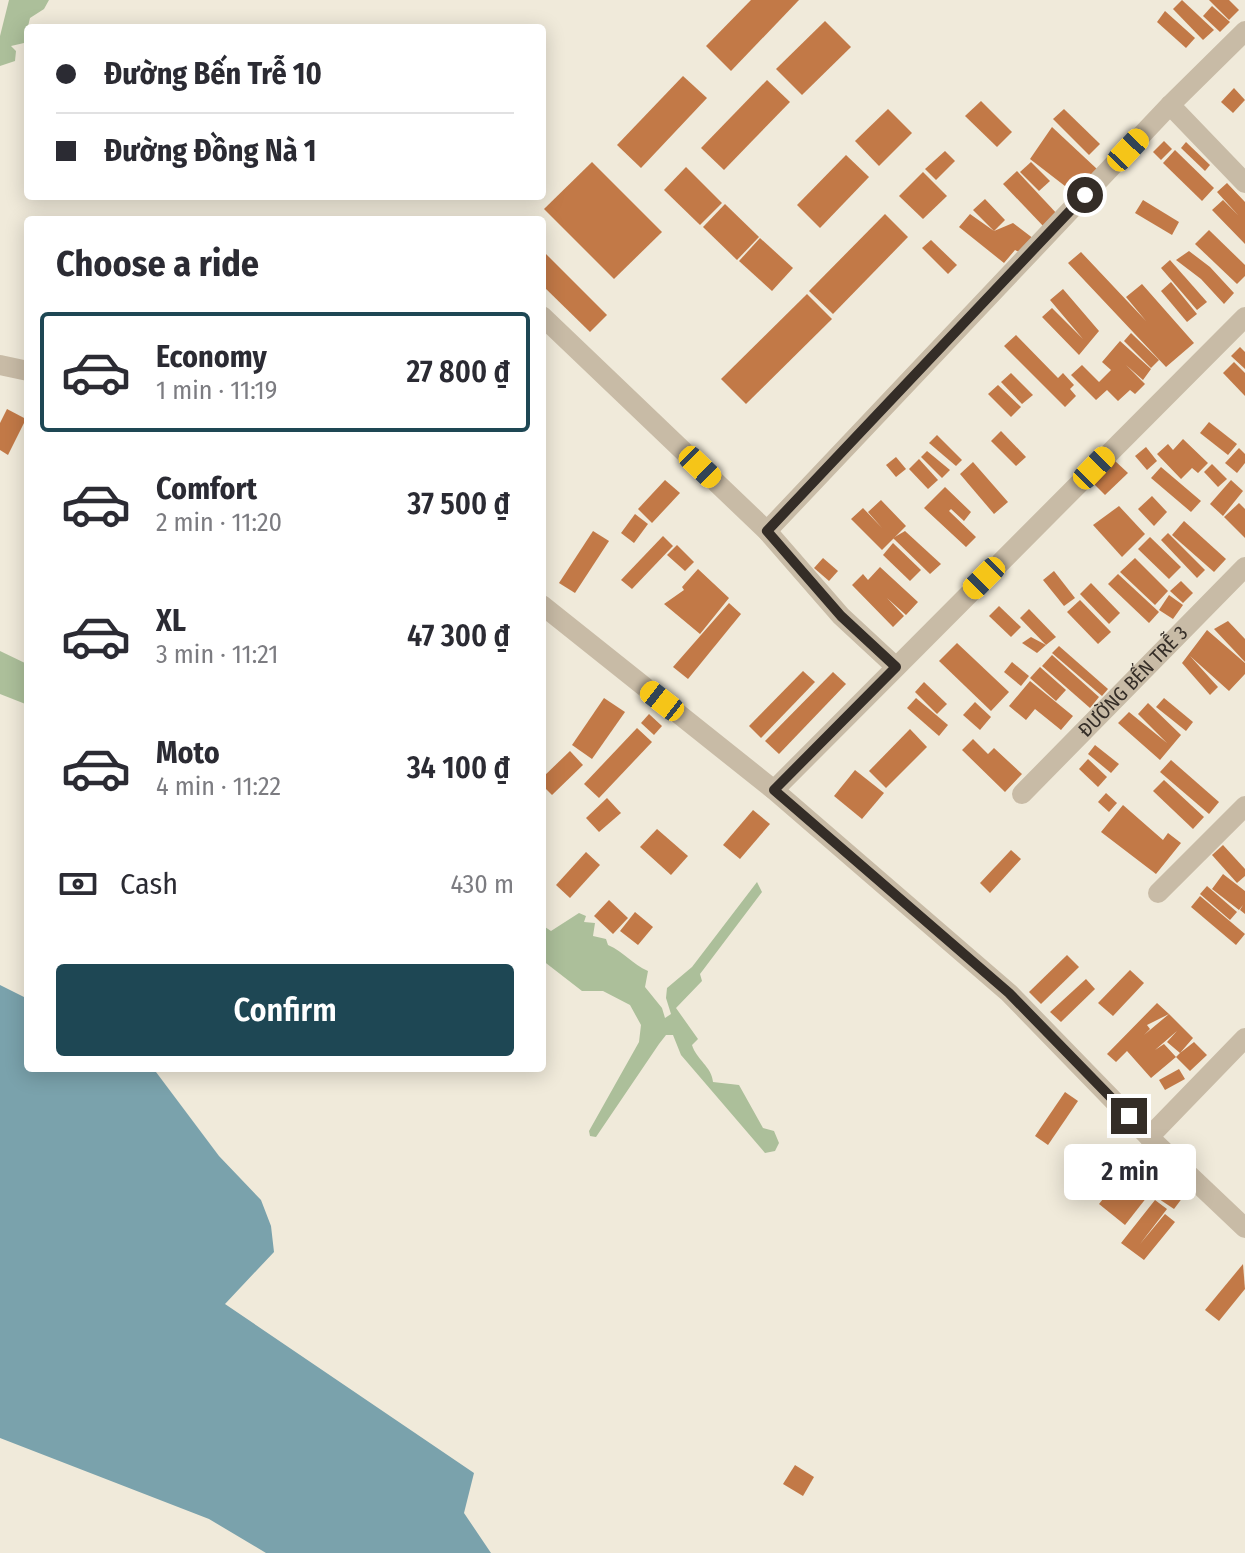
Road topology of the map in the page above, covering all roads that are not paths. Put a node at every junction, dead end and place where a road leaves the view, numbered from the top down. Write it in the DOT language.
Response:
graph roads {
  1 [pos="1245,31"];
  2 [pos="1170,105"];
  3 [pos="1245,183"];
  4 [pos="1245,317"];
  5 [pos="546,320"];
  6 [pos="0,365"];
  7 [pos="24,370"];
  8 [pos="767,531"];
  9 [pos="1245,567"];
  10 [pos="546,608"];
  11 [pos="896,667"];
  12 [pos="774,790"];
  13 [pos="1022,794"];
  14 [pos="1245,806"];
  15 [pos="1158,893"];
  16 [pos="1245,1038"];
  17 [pos="1149,1137"];
  18 [pos="1245,1228"];
  1 -- 2 [label="street"];
  2 -- 3 [label="street"];
  2 -- 8 [label="street"];
  4 -- 11 [label="street"];
  5 -- 8 [label="street"];
  6 -- 7 [label="street"];
  8 -- 11 [label="street"];
  9 -- 13 [label="street, ĐƯỜNG BẾN TRỄ 3"];
  10 -- 12 [label="street"];
  11 -- 12 [label="street"];
  12 -- 17 [label="street"];
  14 -- 15 [label="street"];
  16 -- 17 [label="street"];
  17 -- 18 [label="street"];
}
